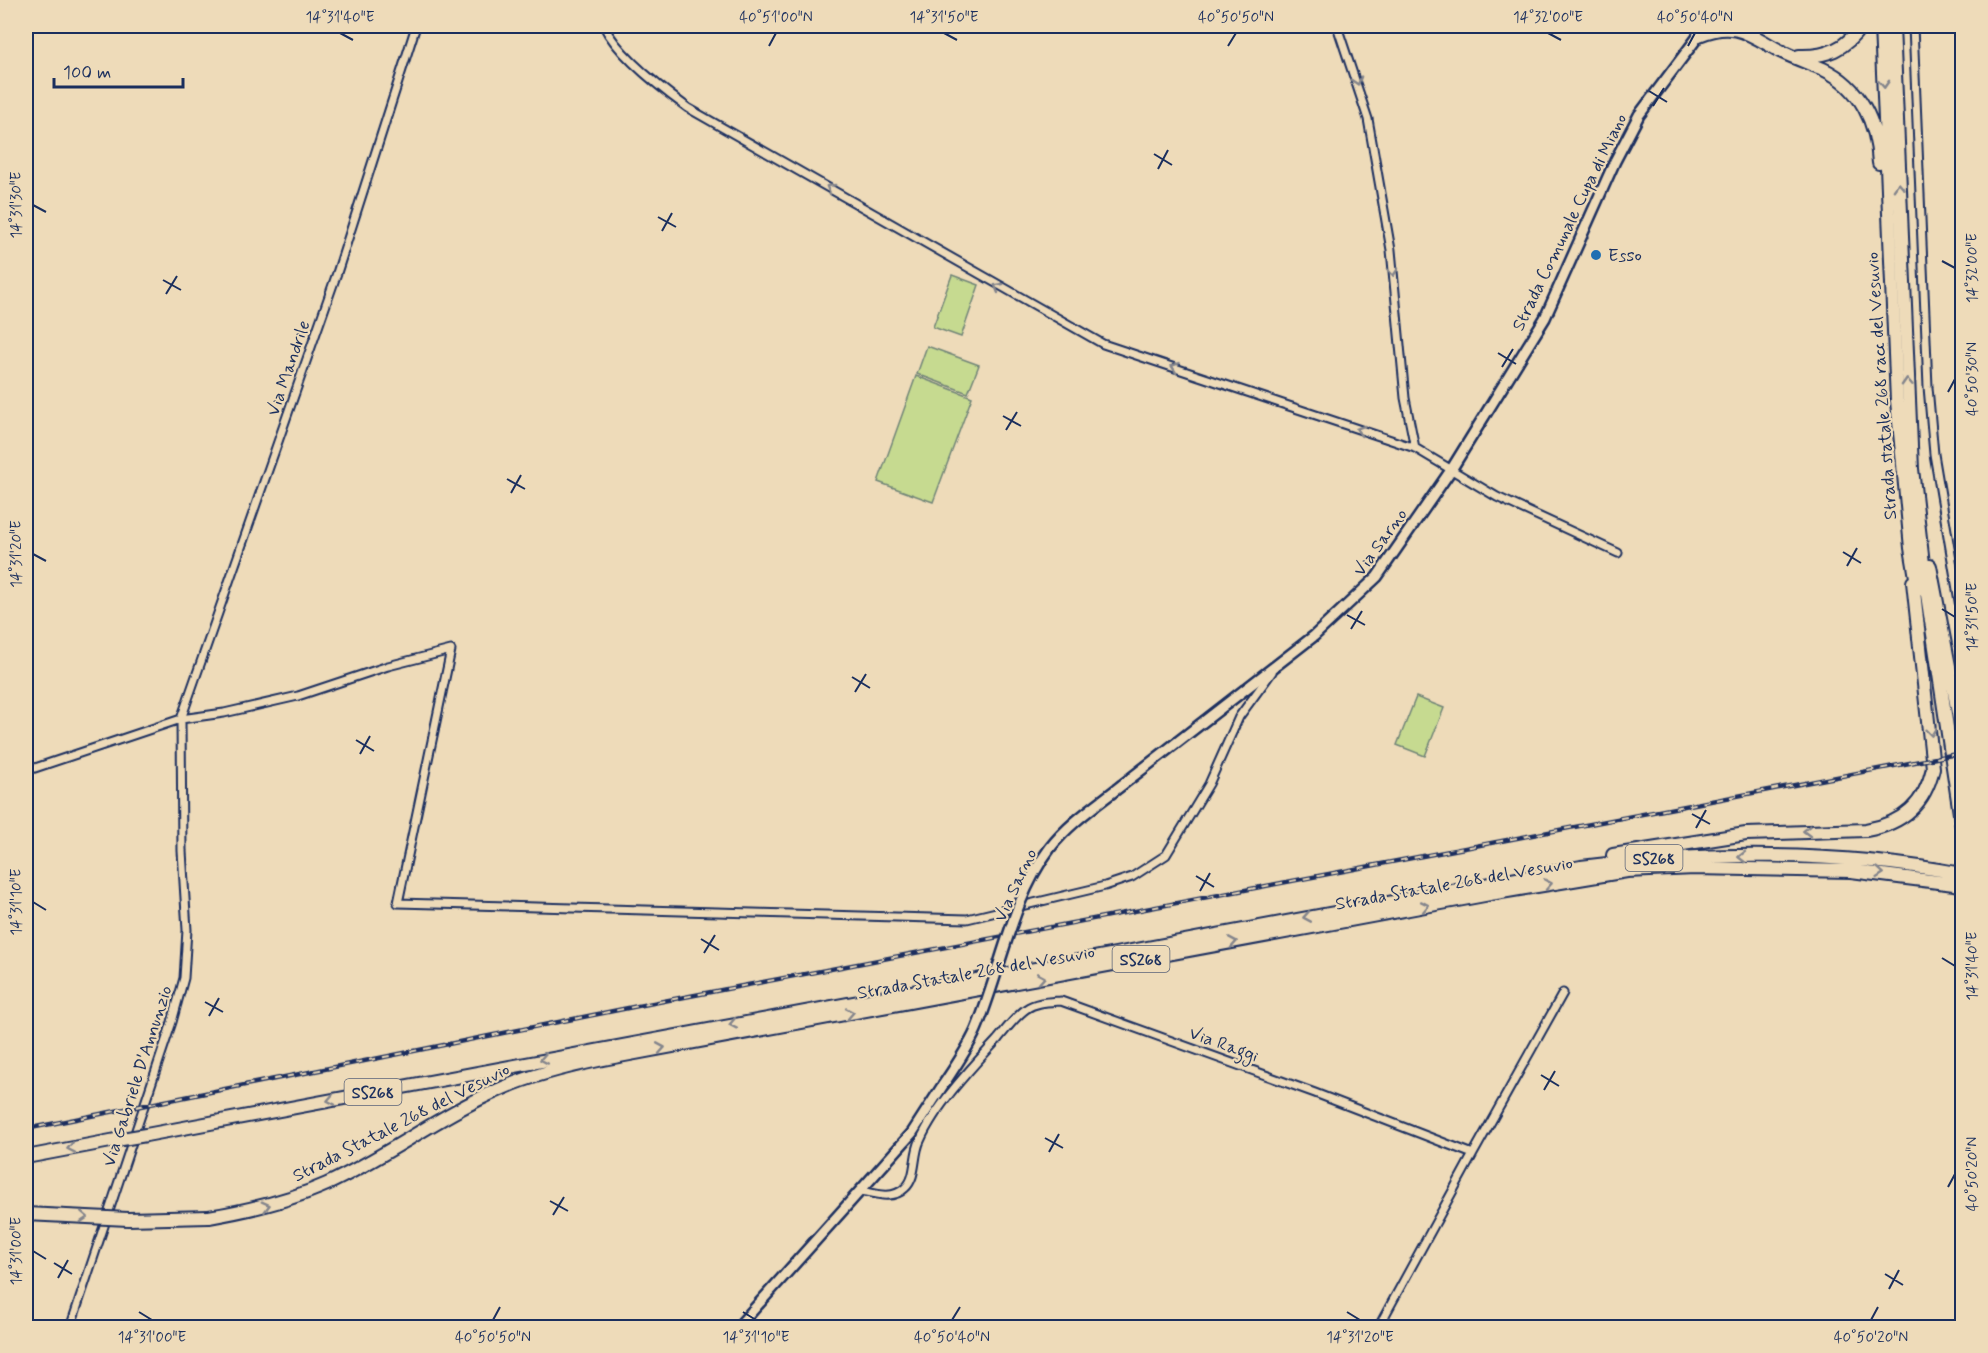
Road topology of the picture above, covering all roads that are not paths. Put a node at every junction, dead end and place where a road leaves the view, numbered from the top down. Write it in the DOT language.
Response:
graph roads {
  1 [pos="416,26"];
  2 [pos="604,26"];
  3 [pos="1337,26"];
  4 [pos="1861,26"];
  5 [pos="1881,26"];
  6 [pos="1893,26"];
  7 [pos="1913,26"];
  8 [pos="1742,27"];
  9 [pos="1702,30"];
  10 [pos="1792,56"];
  11 [pos="1890,258"];
  12 [pos="1912,440"];
  13 [pos="1415,448"];
  14 [pos="1450,470"];
  15 [pos="1911,548"];
  16 [pos="1618,553"];
  17 [pos="1962,619"];
  18 [pos="1279,662"];
  19 [pos="181,719"];
  20 [pos="1962,734"];
  21 [pos="1947,740"];
  22 [pos="26,771"];
  23 [pos="1962,827"];
  24 [pos="1959,878"];
  25 [pos="1488,882"];
  26 [pos="1563,993"];
  27 [pos="1473,1155"];
  28 [pos="26,1157"];
  29 [pos="862,1191"];
  30 [pos="26,1214"];
  31 [pos="70,1328"];
  32 [pos="737,1328"];
  33 [pos="1378,1328"];
  1 -- 19 [label="street, Via Mandrile"];
  13 -- 2 [label="street, one-way"];
  3 -- 13 [label="street, one-way"];
  4 -- 10 [label="highway"];
  5 -- 11 [label="highway, Strada statale 268 racc del Vesuvio, one-way"];
  12 -- 6 [label="highway, Strada statale 268 racc del Vesuvio, one-way"];
  7 -- 17 [label="street"];
  8 -- 9 [label="highway"];
  8 -- 10 [label="highway"];
  9 -- 14 [label="street, Strada Comunale Cupa di Miano"];
  10 -- 11 [label="highway"];
  11 -- 15 [label="highway, Strada statale 268 racc del Vesuvio"];
  12 -- 20 [label="highway"];
  12 -- 21 [label="highway, Strada statale 268 racc del Vesuvio"];
  13 -- 14 [label="street"];
  14 -- 16 [label="street"];
  14 -- 18 [label="street, Via Sarno"];
  15 -- 21 [label="highway, Strada statale 268 racc del Vesuvio"];
  15 -- 25 [label="highway, one-way"];
  18 -- 19 [label="street"];
  18 -- 29 [label="street, Via Sarno, bridge"];
  19 -- 22 [label="street"];
  19 -- 31 [label="street, Via Gabriele D'Annunzio"];
  21 -- 23 [label="highway, Strada statale 268 racc del Vesuvio"];
  24 -- 25 [label="highway, Strada Statale 268 del Vesuvio / SS268, one-way"];
  30 -- 24 [label="highway, Strada Statale 268 del Vesuvio / SS268, one-way, bridge"];
  25 -- 28 [label="highway, Strada Statale 268 del Vesuvio / SS268, one-way, bridge"];
  26 -- 27 [label="street"];
  27 -- 29 [label="street, Via Raggi"];
  27 -- 33 [label="street"];
  29 -- 32 [label="street, Via Sarno"];
}
